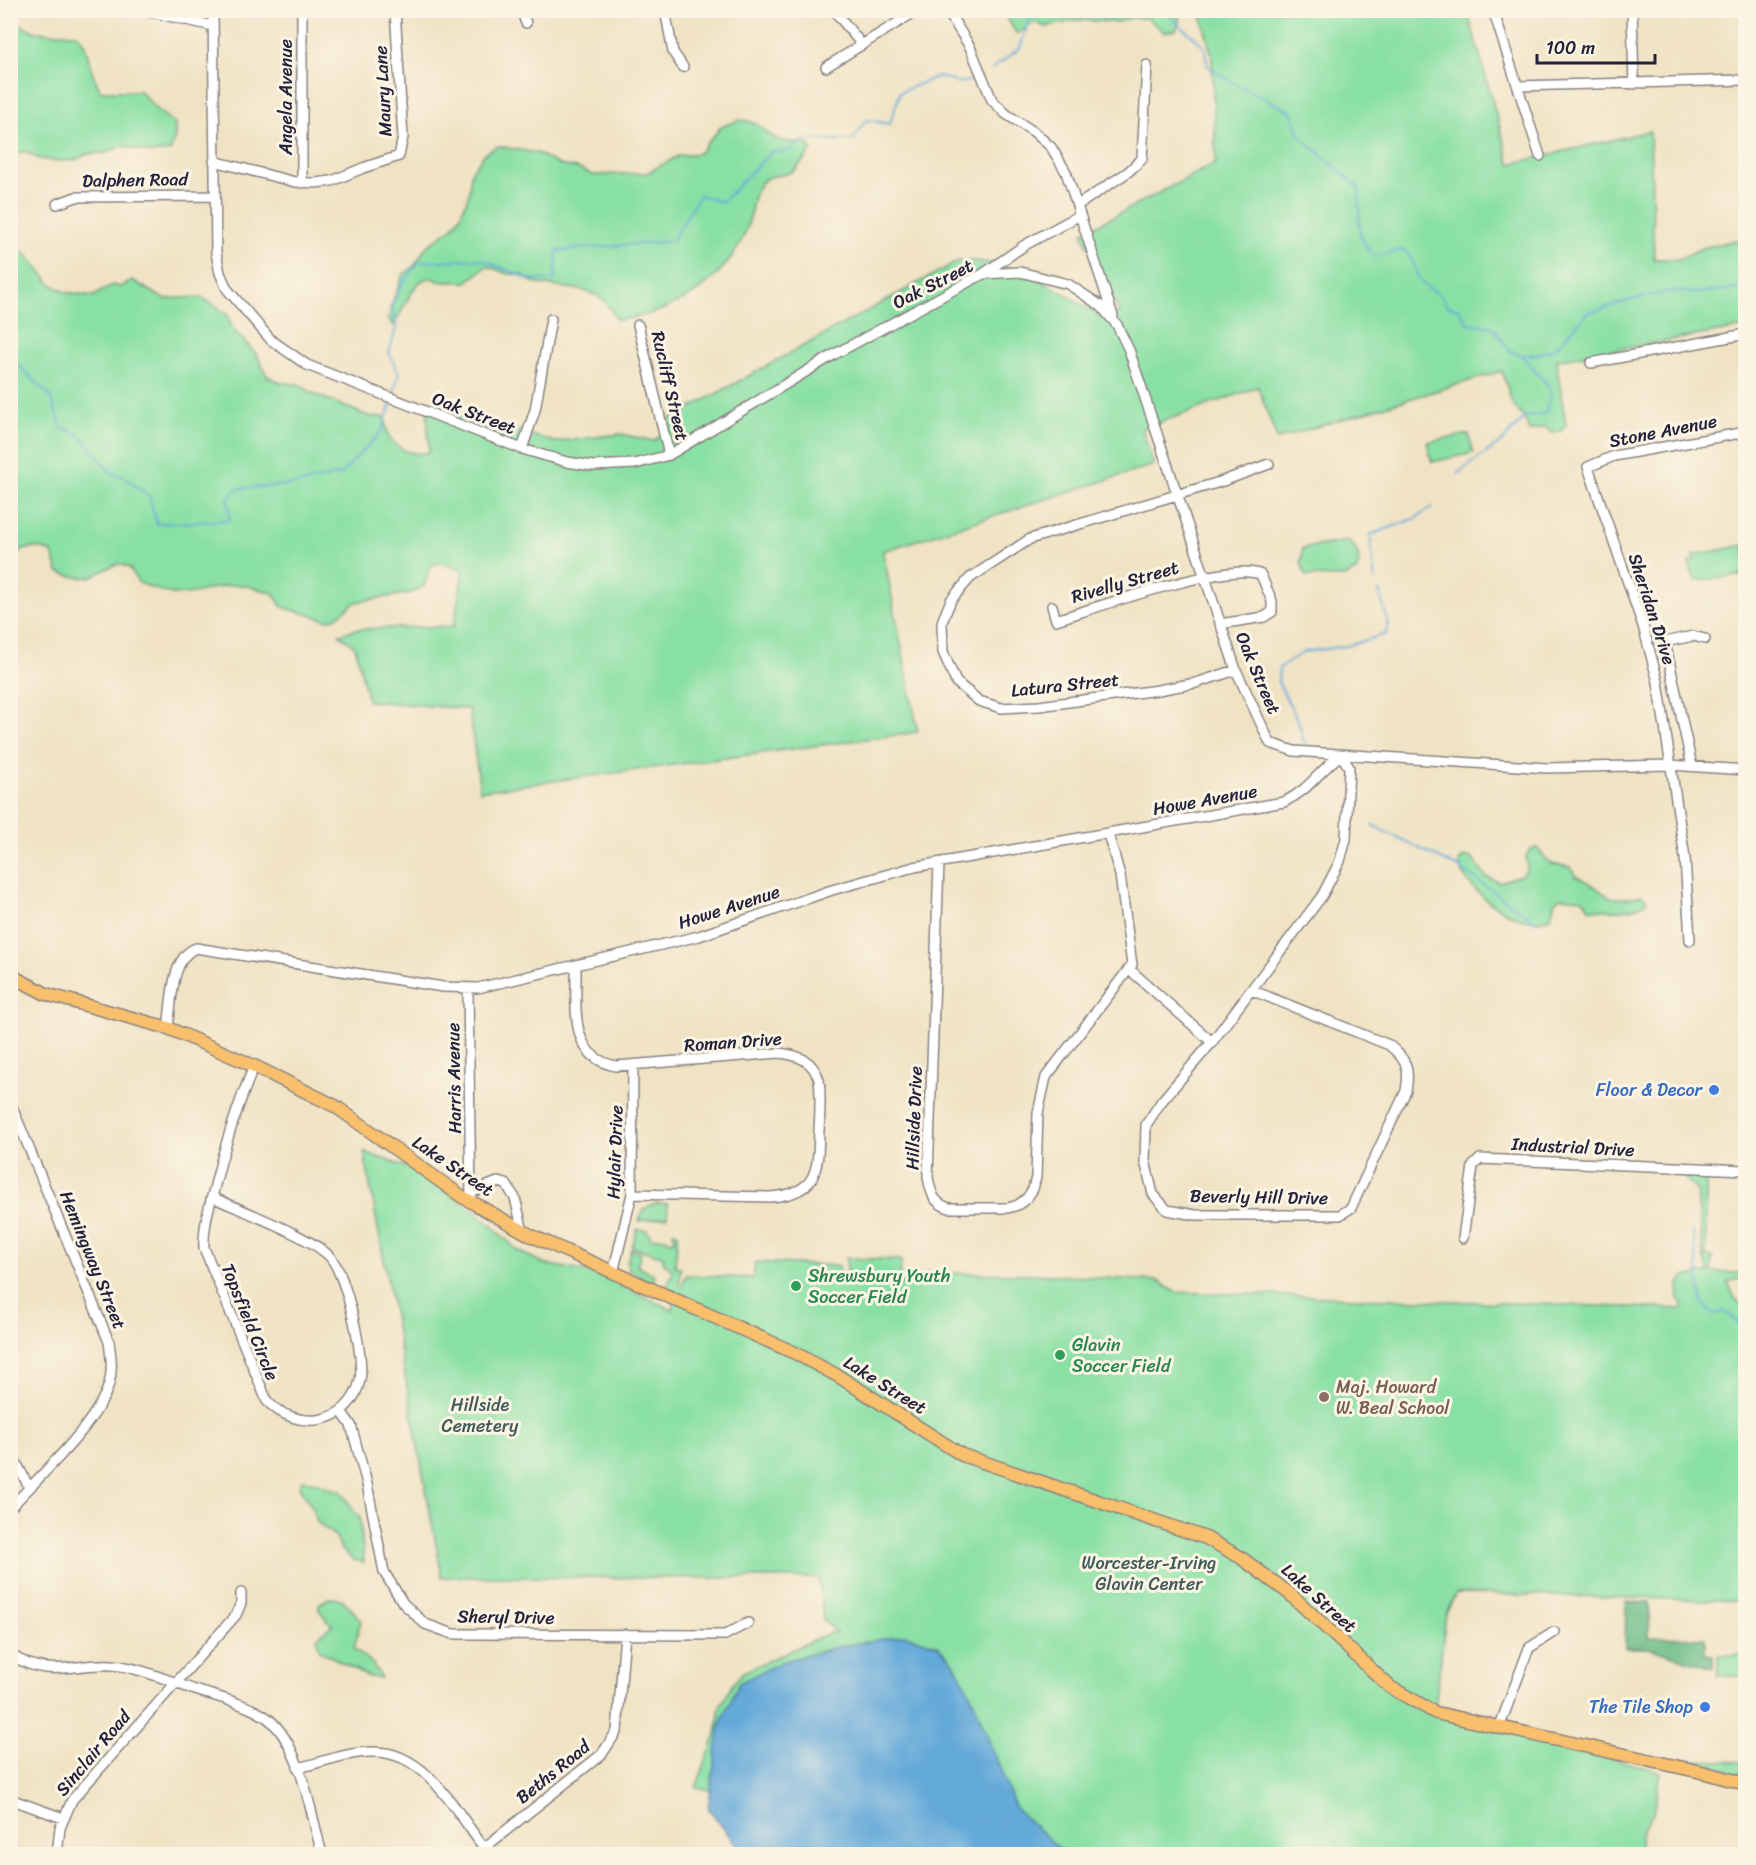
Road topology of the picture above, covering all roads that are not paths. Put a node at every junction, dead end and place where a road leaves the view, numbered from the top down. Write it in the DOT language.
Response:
graph roads {
  1 [pos="142,10"];
  2 [pos="213,10"];
  3 [pos="302,10"];
  4 [pos="395,10"];
  5 [pos="521,10"];
  6 [pos="665,10"];
  7 [pos="834,10"];
  8 [pos="918,10"];
  9 [pos="947,10"];
  10 [pos="1493,10"];
  11 [pos="1632,10"];
  12 [pos="526,23"];
  13 [pos="213,26"];
  14 [pos="862,45"];
  15 [pos="1148,65"];
  16 [pos="683,67"];
  17 [pos="825,67"];
  18 [pos="1746,80"];
  19 [pos="1634,84"];
  20 [pos="1518,86"];
  21 [pos="1540,156"];
  22 [pos="214,161"];
  23 [pos="302,183"];
  24 [pos="215,196"];
  25 [pos="57,204"];
  26 [pos="1078,205"];
  27 [pos="1080,215"];
  28 [pos="983,274"];
  29 [pos="551,319"];
  30 [pos="638,325"];
  31 [pos="1117,325"];
  32 [pos="1746,334"];
  33 [pos="1591,363"];
  34 [pos="1746,432"];
  35 [pos="522,449"];
  36 [pos="669,455"];
  37 [pos="1269,464"];
  38 [pos="1588,467"];
  39 [pos="1177,493"];
  40 [pos="1204,576"];
  41 [pos="1052,606"];
  42 [pos="1220,624"];
  43 [pos="1705,639"];
  44 [pos="1236,670"];
  45 [pos="1341,755"];
  46 [pos="1669,765"];
  47 [pos="1692,766"];
  48 [pos="1746,770"];
  49 [pos="1108,834"];
  50 [pos="939,863"];
  51 [pos="1690,940"];
  52 [pos="576,966"];
  53 [pos="1129,969"];
  54 [pos="10,975"];
  55 [pos="468,989"];
  56 [pos="1251,990"];
  57 [pos="168,1028"];
  58 [pos="1212,1042"];
  59 [pos="254,1066"];
  60 [pos="633,1066"];
  61 [pos="10,1102"];
  62 [pos="1746,1170"];
  63 [pos="632,1194"];
  64 [pos="212,1197"];
  65 [pos="471,1197"];
  66 [pos="523,1231"];
  67 [pos="1463,1238"];
  68 [pos="613,1273"];
  69 [pos="341,1411"];
  70 [pos="10,1451"];
  71 [pos="29,1487"];
  72 [pos="10,1508"];
  73 [pos="241,1593"];
  74 [pos="748,1623"];
  75 [pos="1554,1632"];
  76 [pos="625,1634"];
  77 [pos="10,1654"];
  78 [pos="174,1683"];
  79 [pos="1499,1728"];
  80 [pos="298,1768"];
  81 [pos="1746,1784"];
  82 [pos="10,1799"];
  83 [pos="63,1818"];
  84 [pos="486,1851"];
  85 [pos="57,1854"];
  86 [pos="322,1854"];
  1 -- 13 [label="street"];
  2 -- 13 [label="street, Oak Street"];
  3 -- 23 [label="street, Angela Avenue"];
  4 -- 23 [label="street, Maury Lane"];
  5 -- 12 [label="street"];
  6 -- 16 [label="street"];
  7 -- 14 [label="street"];
  8 -- 14 [label="street"];
  9 -- 26 [label="street"];
  10 -- 20 [label="street"];
  11 -- 19 [label="street"];
  13 -- 22 [label="street, Oak Street"];
  14 -- 17 [label="street"];
  15 -- 26 [label="street"];
  18 -- 19 [label="street"];
  19 -- 20 [label="street"];
  20 -- 21 [label="street"];
  22 -- 23 [label="street, Maury Lane"];
  22 -- 24 [label="street, Oak Street"];
  24 -- 25 [label="street, Dalphen Road"];
  24 -- 35 [label="street, Oak Street"];
  26 -- 27 [label="street"];
  27 -- 28 [label="street"];
  27 -- 31 [label="street"];
  28 -- 31 [label="street, Oak Street"];
  28 -- 36 [label="street, Oak Street"];
  29 -- 35 [label="street"];
  30 -- 36 [label="street, Rucliff Street"];
  31 -- 39 [label="street, Oak Street"];
  32 -- 33 [label="street"];
  34 -- 38 [label="street, Stone Avenue"];
  35 -- 36 [label="street, Oak Street"];
  37 -- 39 [label="street, Latura Street"];
  38 -- 46 [label="street, Sheridan Drive"];
  39 -- 40 [label="street, Oak Street"];
  39 -- 44 [label="street, Latura Street"];
  40 -- 41 [label="street, Rivelly Street"];
  40 -- 42 [label="street, Oak Street"];
  40 -- 42 [label="street, Rivelly Street"];
  42 -- 44 [label="street, Oak Street"];
  43 -- 47 [label="street"];
  44 -- 45 [label="street, Oak Street"];
  45 -- 46 [label="street, Oak Street"];
  45 -- 49 [label="street, Howe Avenue"];
  45 -- 56 [label="street, Beverly Hill Drive"];
  46 -- 47 [label="street, Oak Street"];
  46 -- 51 [label="street, Sheridan Drive"];
  47 -- 48 [label="street, Oak Street"];
  49 -- 50 [label="street, Howe Avenue"];
  49 -- 53 [label="street"];
  50 -- 52 [label="street, Howe Avenue"];
  50 -- 53 [label="street, Hillside Drive"];
  52 -- 55 [label="street, Howe Avenue"];
  52 -- 60 [label="street, Roman Drive"];
  53 -- 58 [label="street"];
  54 -- 57 [label="main road, Lake Street"];
  55 -- 57 [label="street, Howe Avenue"];
  55 -- 65 [label="street, Harris Avenue"];
  56 -- 58 [label="street, Beverly Hill Drive"];
  56 -- 58 [label="street, Beverly Hill Drive"];
  57 -- 59 [label="main road, Lake Street"];
  59 -- 64 [label="street, Topsfield Circle"];
  59 -- 65 [label="main road, Lake Street"];
  60 -- 63 [label="street, Hylair Drive"];
  60 -- 63 [label="street, Roman Drive"];
  61 -- 71 [label="street, Hemingway Street"];
  62 -- 67 [label="street, Industrial Drive"];
  63 -- 68 [label="street, Hylair Drive"];
  64 -- 69 [label="street"];
  64 -- 69 [label="street, Topsfield Circle"];
  65 -- 66 [label="main road, Lake Street"];
  65 -- 66 [label="street"];
  66 -- 68 [label="main road, Lake Street"];
  68 -- 79 [label="main road, Lake Street"];
  69 -- 76 [label="street, Sheryl Drive"];
  70 -- 71 [label="street"];
  71 -- 72 [label="street, Hemingway Street"];
  73 -- 78 [label="street, Sinclair Road"];
  74 -- 76 [label="street, Sheryl Drive"];
  75 -- 79 [label="street"];
  76 -- 84 [label="street, Beths Road"];
  77 -- 78 [label="street"];
  78 -- 80 [label="street"];
  78 -- 83 [label="street, Sinclair Road"];
  79 -- 81 [label="main road, Lake Street"];
  80 -- 84 [label="street"];
  80 -- 86 [label="street"];
  82 -- 83 [label="street"];
  83 -- 85 [label="street, Sinclair Road"];
}
